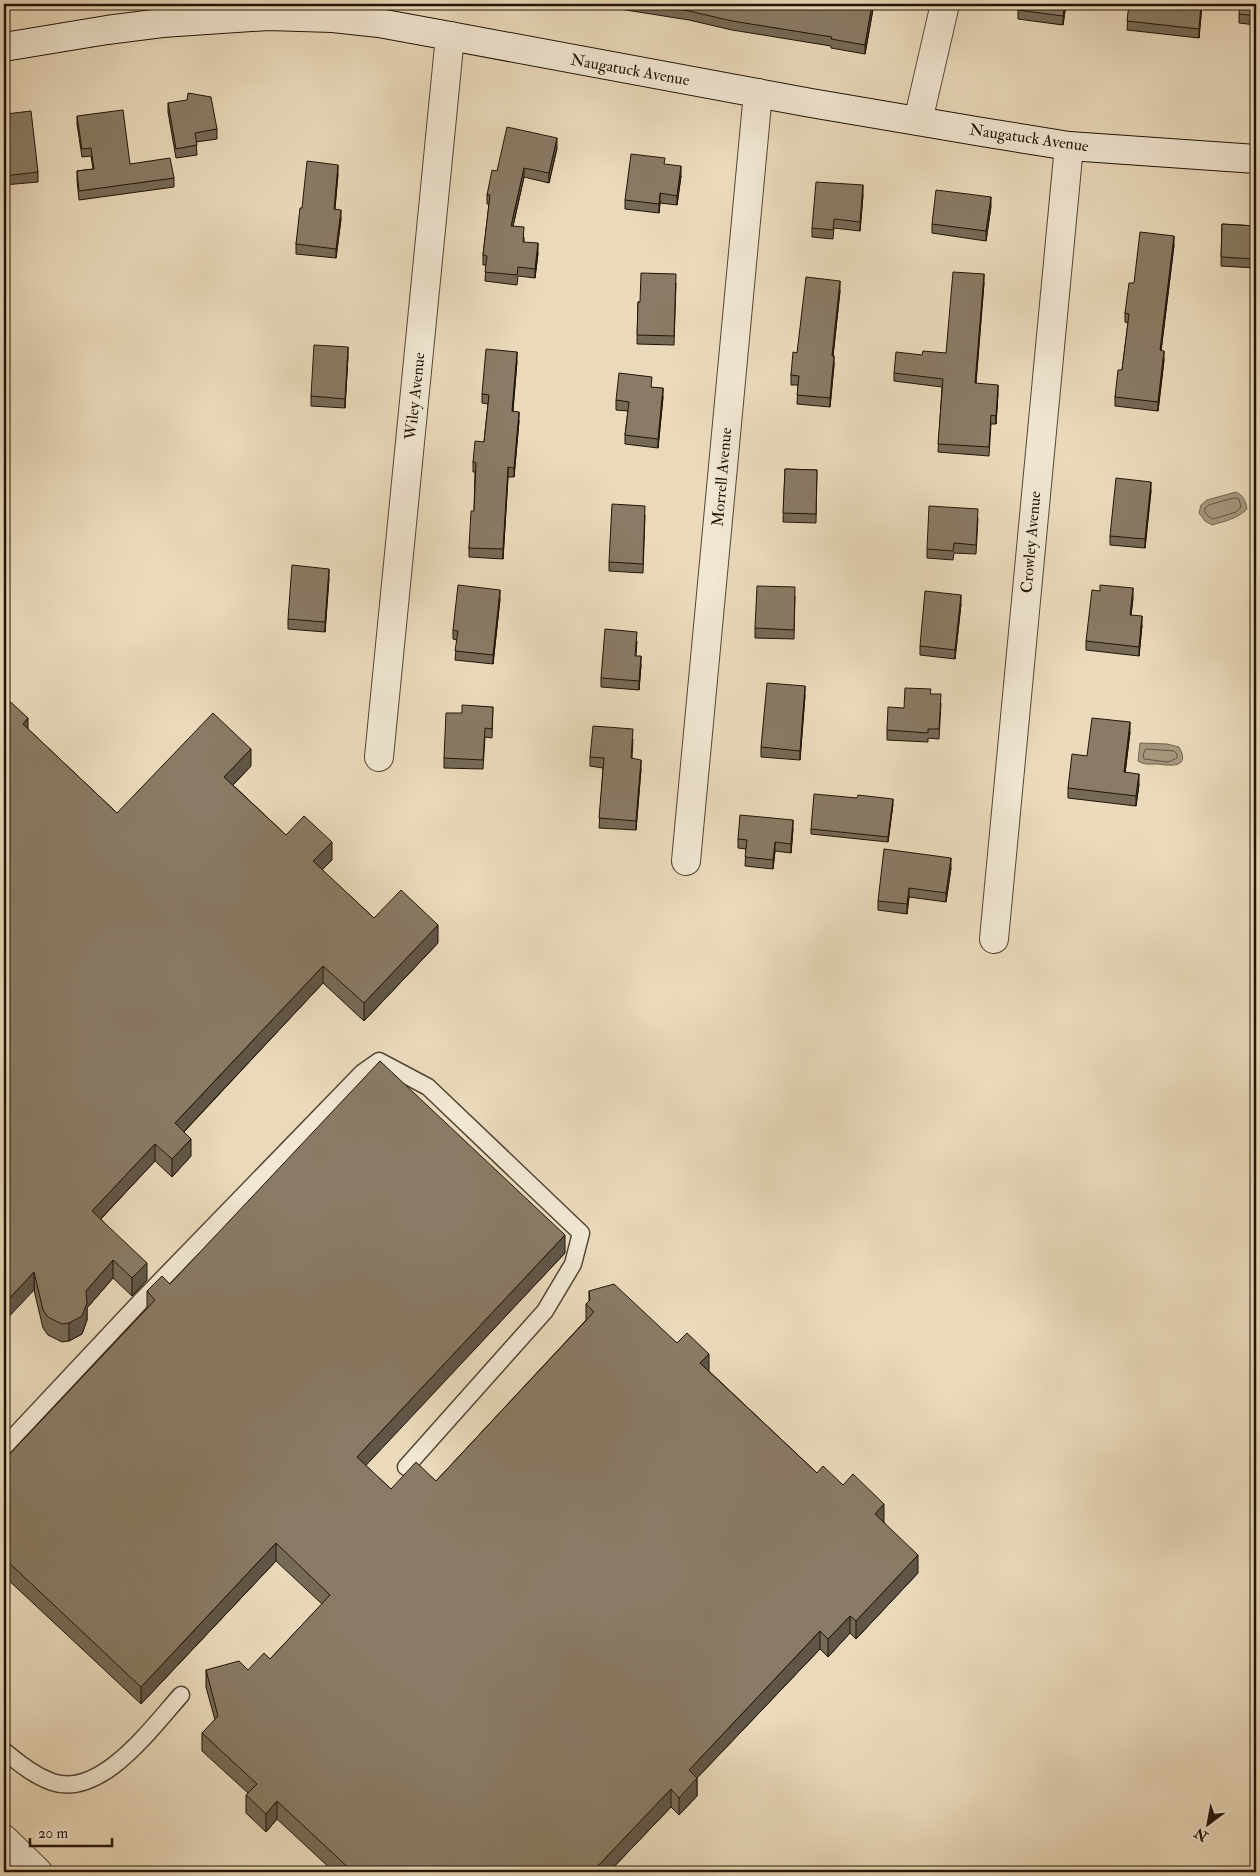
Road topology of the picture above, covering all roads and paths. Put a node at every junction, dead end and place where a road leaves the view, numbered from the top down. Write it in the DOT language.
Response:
graph roads {
  1 [pos="944,4"];
  2 [pos="450,36"];
  3 [pos="4,47"];
  4 [pos="758,93"];
  5 [pos="918,121"];
  6 [pos="1069,146"];
  7 [pos="1256,159"];
  8 [pos="379,757"];
  9 [pos="686,860"];
  10 [pos="994,939"];
  11 [pos="4,1447"];
  12 [pos="406,1467"];
  13 [pos="181,1695"];
  14 [pos="4,1751"];
  15 [pos="4,1839"];
  16 [pos="38,1872"];
  1 -- 5 [label="street"];
  2 -- 3 [label="street, Naugatuck Avenue"];
  2 -- 4 [label="street, Naugatuck Avenue"];
  2 -- 8 [label="street, Wiley Avenue"];
  4 -- 5 [label="street, Naugatuck Avenue"];
  4 -- 9 [label="street, Morrell Avenue"];
  5 -- 6 [label="street, Naugatuck Avenue"];
  6 -- 7 [label="street, Naugatuck Avenue"];
  6 -- 10 [label="street, Crowley Avenue"];
  11 -- 12 [label="lane"];
  13 -- 14 [label="lane"];
  15 -- 16 [label="street"];
}
